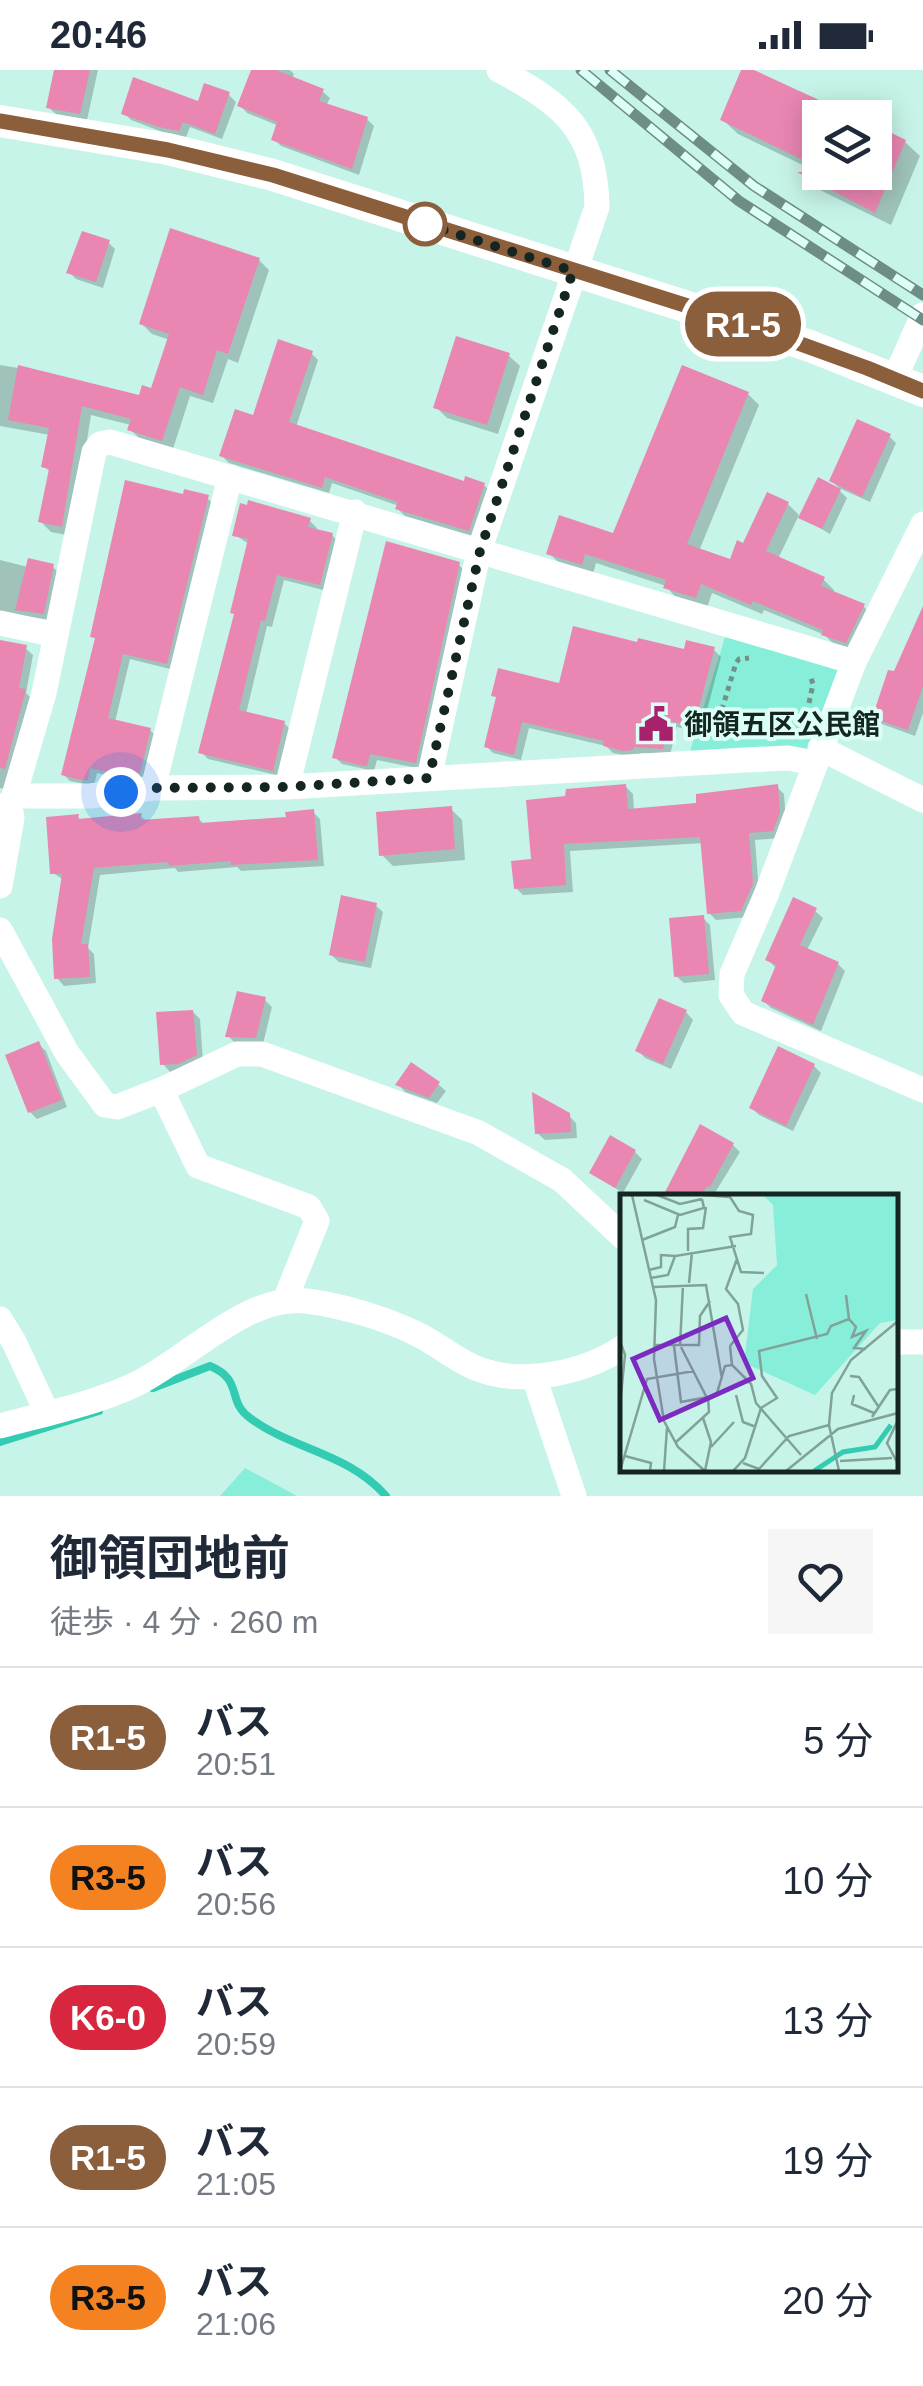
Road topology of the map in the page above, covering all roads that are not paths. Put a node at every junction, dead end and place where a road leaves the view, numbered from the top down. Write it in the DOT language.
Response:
graph roads {
  1 [pos="499,70"];
  2 [pos="0,122"];
  3 [pos="573,271"];
  4 [pos="923,315"];
  5 [pos="909,385"];
  6 [pos="230,477"];
  7 [pos="355,512"];
  8 [pos="923,524"];
  9 [pos="480,551"];
  10 [pos="0,623"];
  11 [pos="56,635"];
  12 [pos="854,662"];
  13 [pos="818,755"];
  14 [pos="429,778"];
  15 [pos="286,787"];
  16 [pos="153,788"];
  17 [pos="923,800"];
  18 [pos="8,804"];
  19 [pos="0,886"];
  20 [pos="0,930"];
  21 [pos="161,1090"];
  22 [pos="923,1090"];
  23 [pos="620,1235"];
  24 [pos="285,1300"];
  25 [pos="0,1320"];
  26 [pos="620,1349"];
  27 [pos="534,1378"];
  28 [pos="46,1413"];
  29 [pos="0,1426"];
  30 [pos="574,1496"];
  1 -- 3 [label="street"];
  2 -- 3 [label="main road"];
  3 -- 5 [label="main road"];
  3 -- 9 [label="street"];
  4 -- 5 [label="street"];
  6 -- 7 [label="street"];
  6 -- 11 [label="street"];
  6 -- 16 [label="street"];
  7 -- 9 [label="street"];
  7 -- 15 [label="street"];
  8 -- 12 [label="street"];
  9 -- 12 [label="street"];
  9 -- 14 [label="street"];
  10 -- 11 [label="street"];
  11 -- 18 [label="street"];
  12 -- 13 [label="street"];
  13 -- 14 [label="street"];
  13 -- 17 [label="street"];
  13 -- 22 [label="street"];
  14 -- 15 [label="street"];
  15 -- 16 [label="street"];
  16 -- 18 [label="street"];
  18 -- 19 [label="street"];
  20 -- 21 [label="street"];
  21 -- 23 [label="street"];
  21 -- 24 [label="street"];
  24 -- 27 [label="street"];
  24 -- 28 [label="street"];
  25 -- 28 [label="street"];
  26 -- 27 [label="street"];
  27 -- 30 [label="street"];
  28 -- 29 [label="street"];
}
